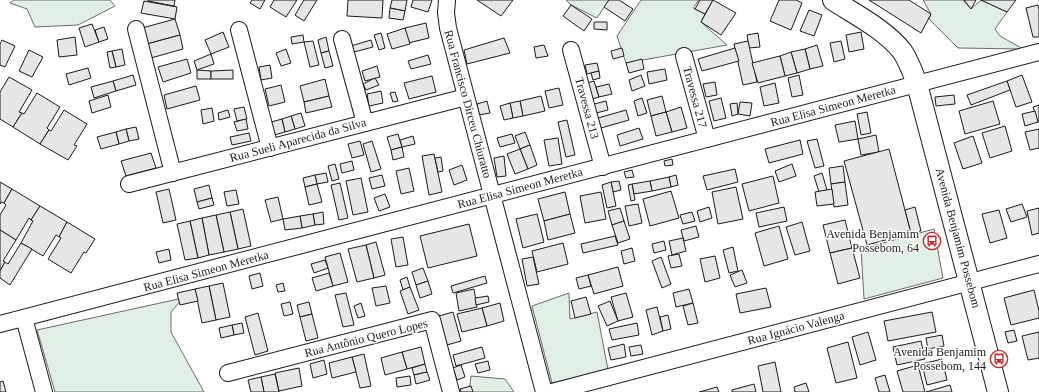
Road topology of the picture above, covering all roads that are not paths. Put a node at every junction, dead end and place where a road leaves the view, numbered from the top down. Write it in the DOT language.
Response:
graph roads {
  1 [pos="447,0"];
  2 [pos="833,0"];
  3 [pos="136,28"];
  4 [pos="238,30"];
  5 [pos="342,39"];
  6 [pos="571,50"];
  7 [pos="1039,52"];
  8 [pos="684,56"];
  9 [pos="917,84"];
  10 [pos="466,97"];
  11 [pos="365,123"];
  12 [pos="706,139"];
  13 [pos="270,148"];
  14 [pos="603,167"];
  15 [pos="172,173"];
  16 [pos="129,184"];
  17 [pos="492,196"];
  18 [pos="1039,264"];
  19 [pos="969,282"];
  20 [pos="24,318"];
  21 [pos="0,324"];
  22 [pos="228,373"];
  23 [pos="44,392"];
  24 [pos="451,392"];
  25 [pos="544,392"];
  26 [pos="552,392"];
  27 [pos="998,392"];
  1 -- 10 [label="street, Rua Francisco Dirceu Chiuratto"];
  2 -- 9 [label="street, Avenida Benjamim Possebom"];
  3 -- 15 [label="street"];
  4 -- 13 [label="street"];
  5 -- 11 [label="street"];
  6 -- 14 [label="street, Travessa 213"];
  7 -- 9 [label="street, Rua Elisa Simeon Meretka"];
  8 -- 12 [label="street, Travessa 217"];
  9 -- 12 [label="street, Rua Elisa Simeon Meretka"];
  9 -- 19 [label="street, Avenida Benjamim Possebom"];
  10 -- 11 [label="street, Rua Sueli Aparecida da Silva"];
  10 -- 17 [label="street, Rua Francisco Dirceu Chiuratto"];
  11 -- 13 [label="street, Rua Sueli Aparecida da Silva"];
  12 -- 14 [label="street, Rua Elisa Simeon Meretka"];
  13 -- 15 [label="street, Rua Sueli Aparecida da Silva"];
  14 -- 17 [label="street, Rua Elisa Simeon Meretka"];
  15 -- 16 [label="street, Rua Sueli Aparecida da Silva"];
  17 -- 20 [label="street, Rua Elisa Simeon Meretka"];
  17 -- 25 [label="street, Rua Francisco Dirceu Chiuratto"];
  18 -- 19 [label="street, Rua Ignácio Valenga"];
  19 -- 26 [label="street, Rua Ignácio Valenga"];
  19 -- 27 [label="street, Avenida Benjamim Possebom"];
  20 -- 21 [label="street, Rua Elisa Simeon Meretka"];
  20 -- 23 [label="street"];
  22 -- 24 [label="street, Rua Antônio Quero Lopes"];
}
